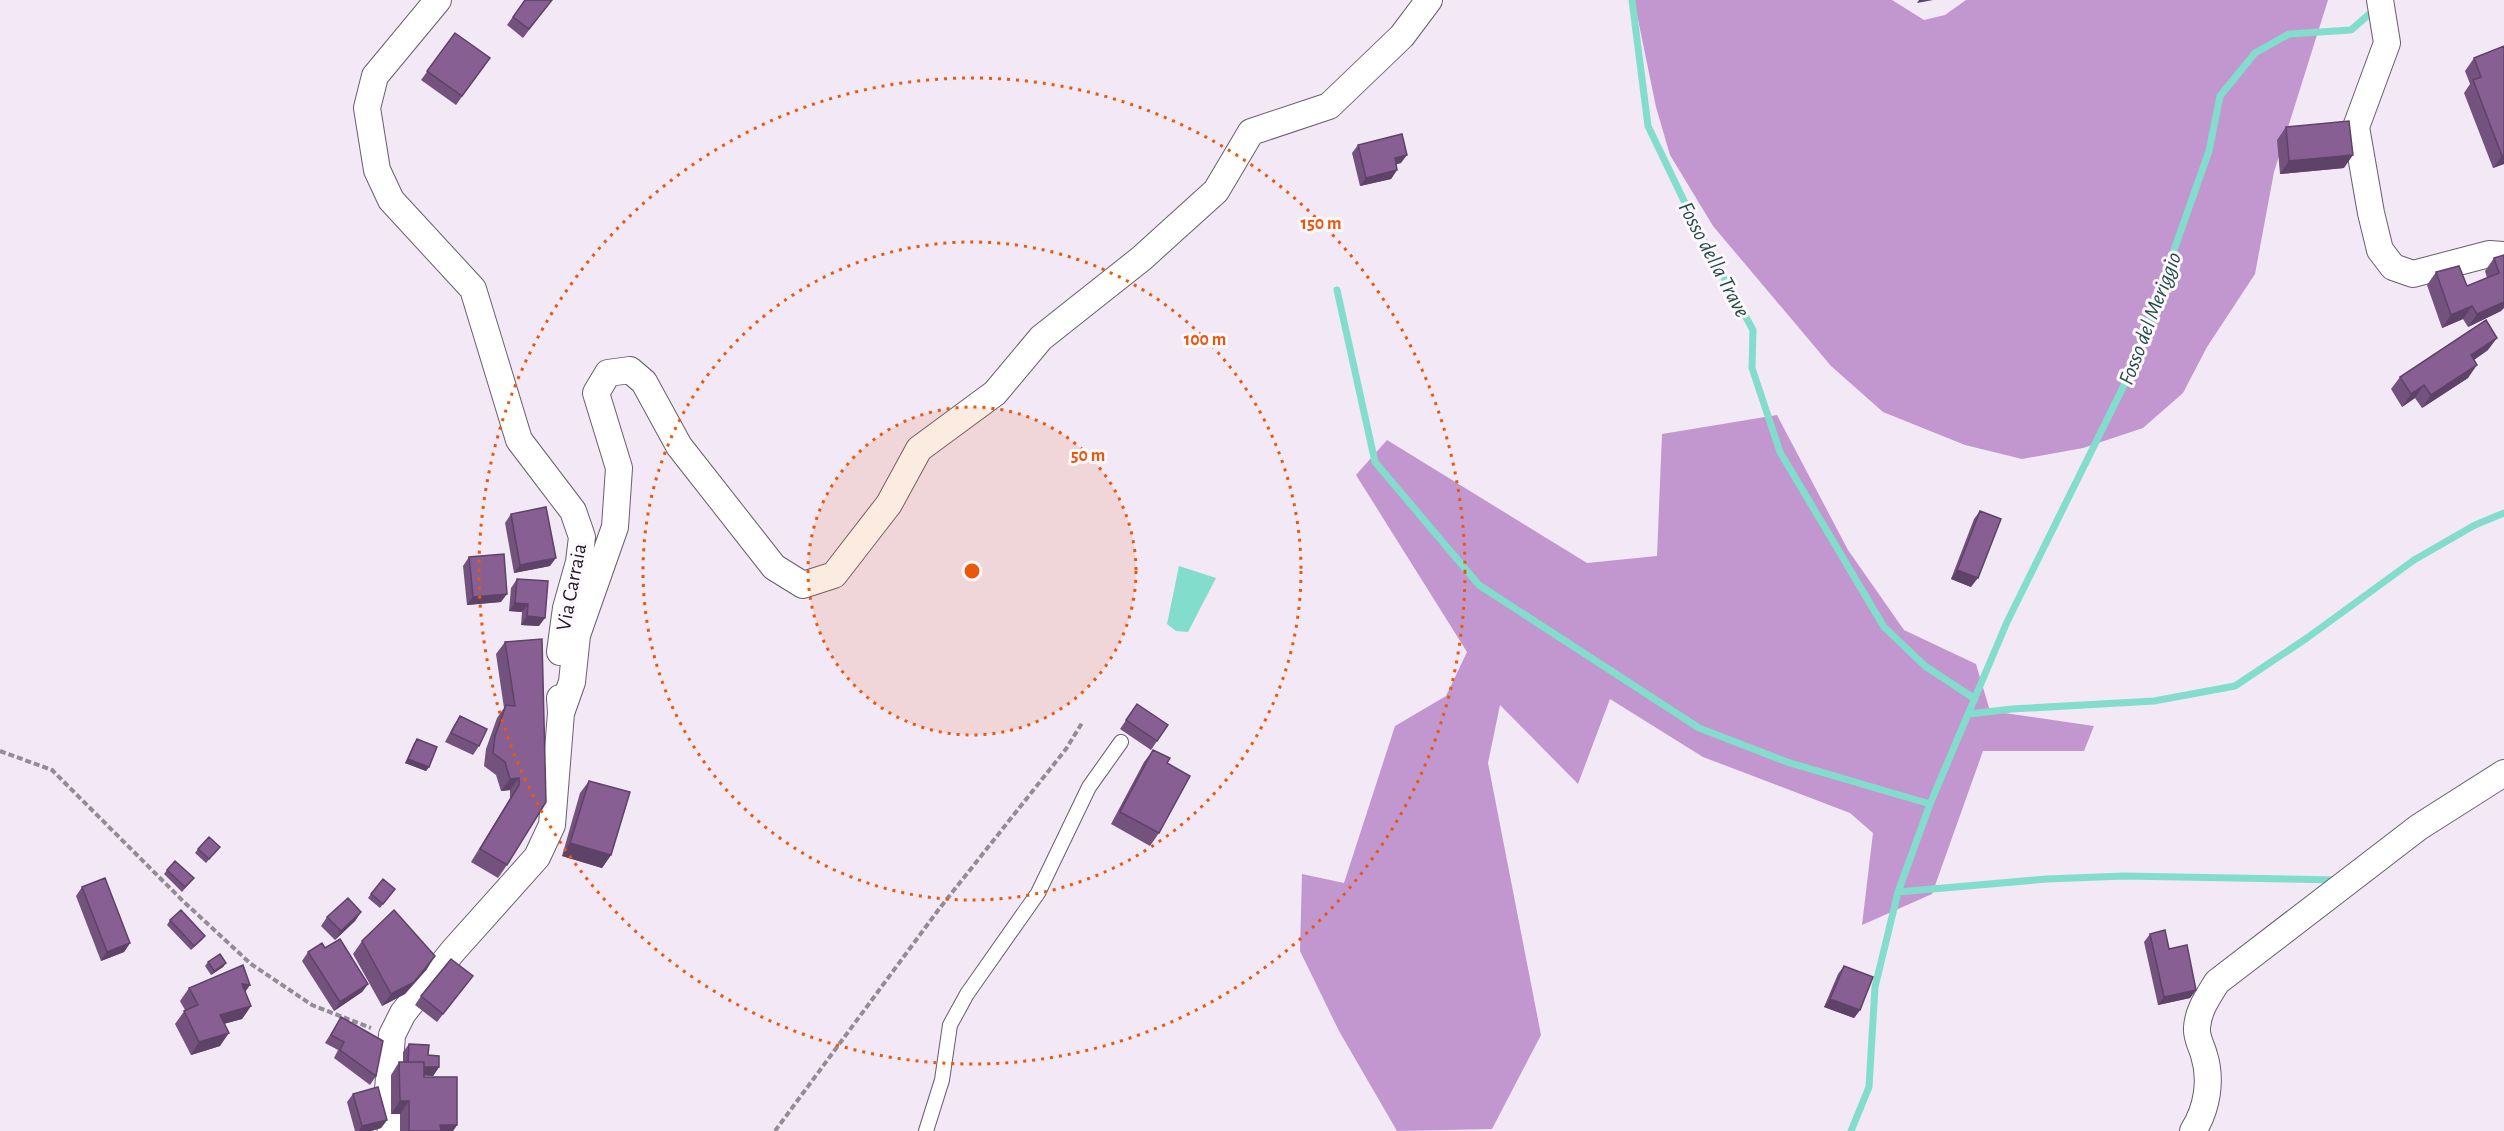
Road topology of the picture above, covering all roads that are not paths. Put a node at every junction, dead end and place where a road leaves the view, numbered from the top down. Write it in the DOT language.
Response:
graph roads {
  1 [pos="438,0"];
  2 [pos="1430,0"];
  3 [pos="2380,0"];
  4 [pos="2504,255"];
  5 [pos="561,712"];
  6 [pos="1121,742"];
  7 [pos="2504,773"];
  8 [pos="392,1131"];
  9 [pos="926,1131"];
  10 [pos="2193,1131"];
  1 -- 5 [label="street, Via Carraia"];
  2 -- 5 [label="street"];
  3 -- 4 [label="street"];
  5 -- 8 [label="street, Via Carraia"];
  6 -- 9 [label="lane"];
  7 -- 10 [label="street"];
}
